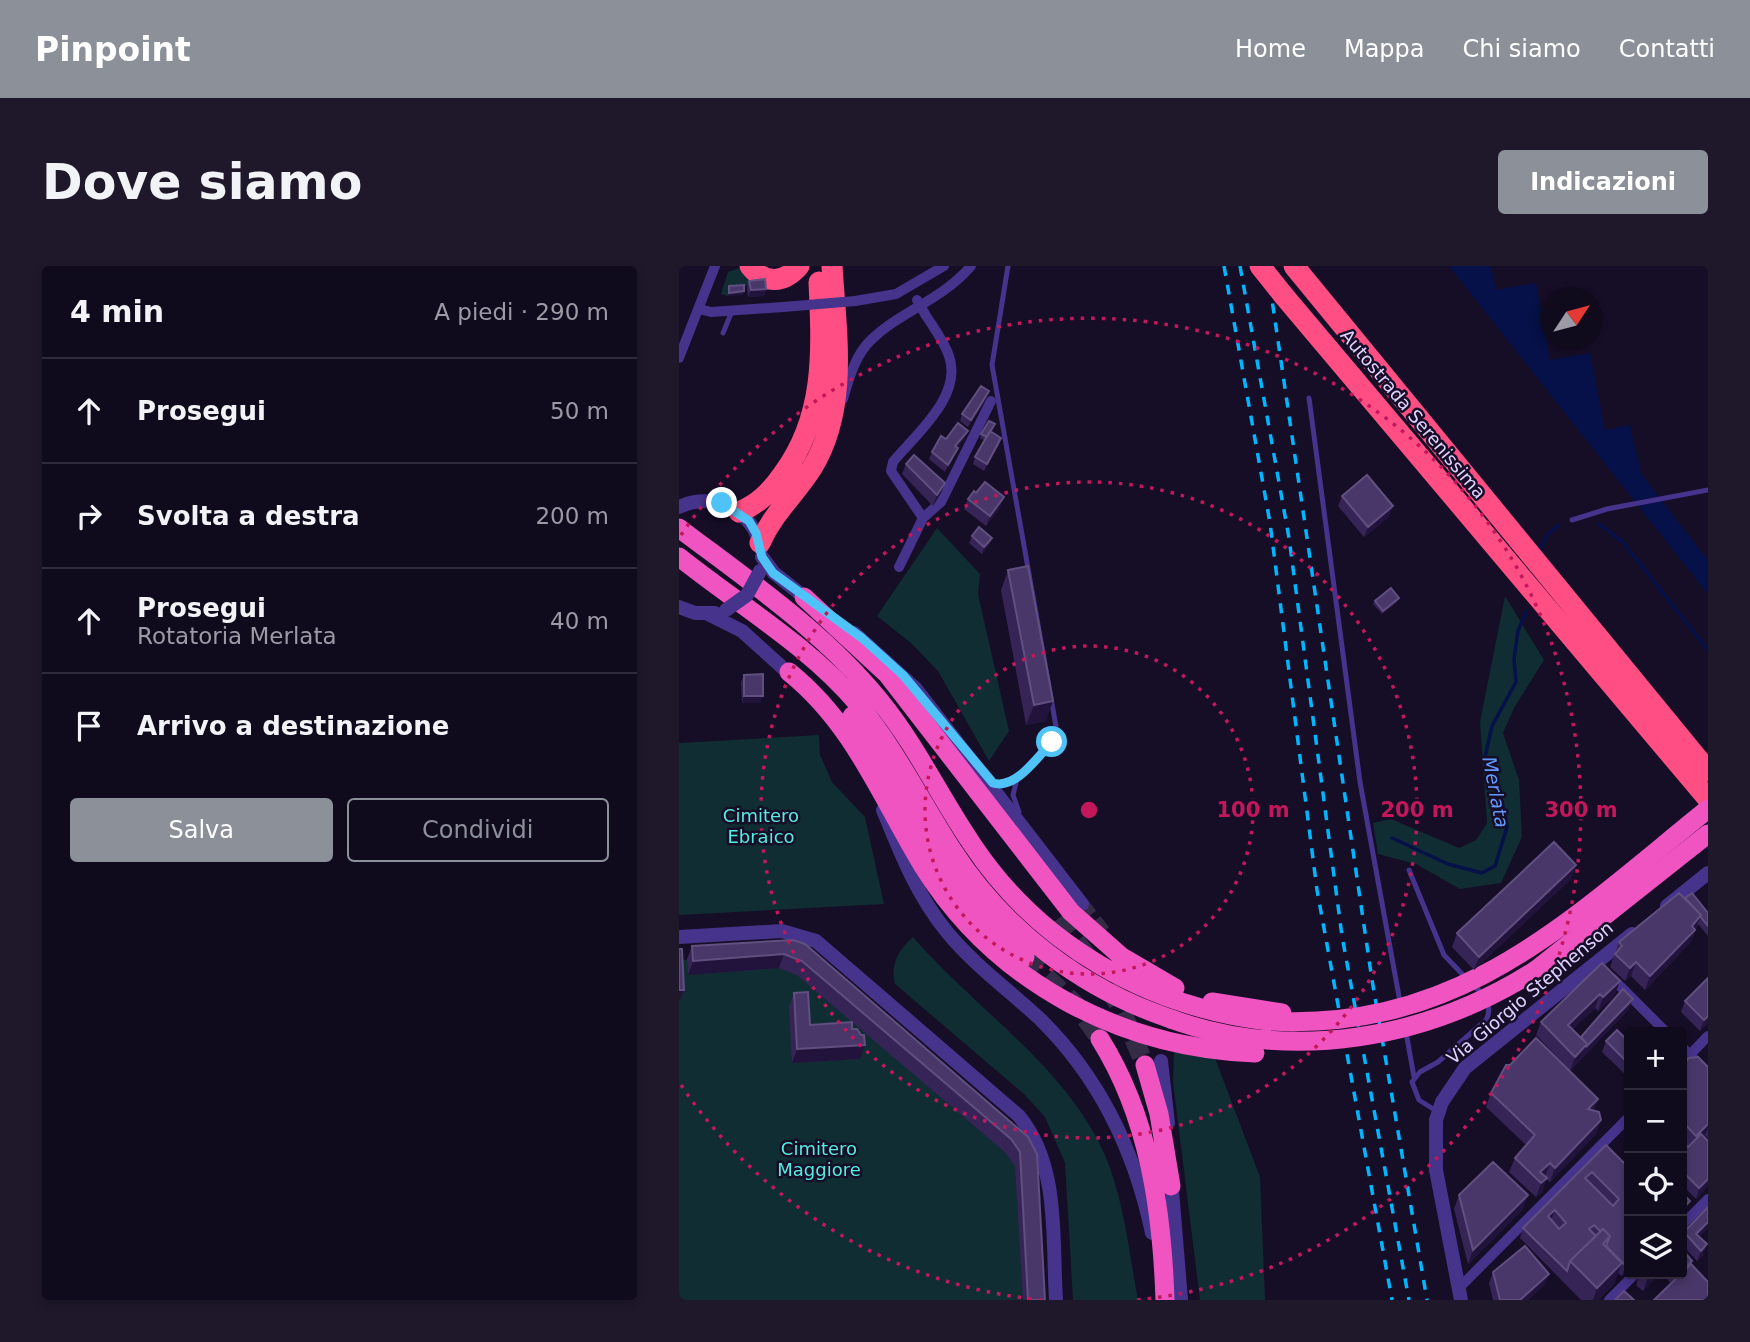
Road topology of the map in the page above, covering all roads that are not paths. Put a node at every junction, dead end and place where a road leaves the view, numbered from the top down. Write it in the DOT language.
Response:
graph roads {
  1 [pos="715,266"];
  2 [pos="750,266"];
  3 [pos="799,266"];
  4 [pos="818,266"];
  5 [pos="832,266"];
  6 [pos="944,266"];
  7 [pos="971,266"];
  8 [pos="1008,266"];
  9 [pos="1260,266"];
  10 [pos="1294,266"];
  11 [pos="909,288"];
  12 [pos="699,309"];
  13 [pos="732,311"];
  14 [pos="723,333"];
  15 [pos="679,358"];
  16 [pos="1310,398"];
  17 [pos="991,401"];
  18 [pos="823,446"];
  19 [pos="1708,490"];
  20 [pos="682,505"];
  21 [pos="739,512"];
  22 [pos="923,517"];
  23 [pos="1572,520"];
  24 [pos="679,528"];
  25 [pos="679,557"];
  26 [pos="760,557"];
  27 [pos="1506,562"];
  28 [pos="899,567"];
  29 [pos="704,577"];
  30 [pos="804,597"];
  31 [pos="776,601"];
  32 [pos="679,607"];
  33 [pos="701,613"];
  34 [pos="679,621"];
  35 [pos="789,672"];
  36 [pos="1708,771"];
  37 [pos="986,778"];
  38 [pos="1017,779"];
  39 [pos="1708,799"];
  40 [pos="1708,809"];
  41 [pos="1708,820"];
  42 [pos="1708,834"];
  43 [pos="1045,856"];
  44 [pos="1409,870"];
  45 [pos="1708,873"];
  46 [pos="1082,904"];
  47 [pos="1059,918"];
  48 [pos="679,937"];
  49 [pos="1025,957"];
  50 [pos="1613,979"];
  51 [pos="1405,1017"];
  52 [pos="1662,1027"];
  53 [pos="1708,1036"];
  54 [pos="1100,1039"];
  55 [pos="1687,1053"];
  56 [pos="1687,1057"];
  57 [pos="1153,1063"];
  58 [pos="1708,1073"];
  59 [pos="1414,1077"];
  60 [pos="1438,1112"];
  61 [pos="1624,1122"];
  62 [pos="1171,1186"];
  63 [pos="1708,1199"];
  64 [pos="1687,1220"];
  65 [pos="1630,1279"];
  66 [pos="1460,1295"];
  67 [pos="1056,1300"];
  68 [pos="1164,1300"];
  69 [pos="1181,1300"];
  70 [pos="1609,1300"];
  1 -- 12 [label="street"];
  2 -- 3 [label="highway"];
  4 -- 21 [label="highway"];
  5 -- 18 [label="highway"];
  6 -- 11 [label="street"];
  7 -- 18 [label="street"];
  8 -- 38 [label="lane"];
  9 -- 27 [label="highway, Autostrada Serenissima, bridge"];
  10 -- 36 [label="highway"];
  11 -- 13 [label="street, bridge"];
  11 -- 22 [label="street, bridge"];
  12 -- 13 [label="street"];
  12 -- 15 [label="street"];
  13 -- 14 [label="lane"];
  16 -- 51 [label="lane"];
  17 -- 22 [label="street"];
  18 -- 26 [label="highway"];
  19 -- 23 [label="lane"];
  20 -- 21 [label="street"];
  21 -- 26 [label="street"];
  22 -- 28 [label="street"];
  24 -- 31 [label="highway"];
  25 -- 29 [label="highway"];
  26 -- 30 [label="street"];
  26 -- 33 [label="street, bridge"];
  27 -- 39 [label="highway"];
  27 -- 41 [label="highway"];
  29 -- 49 [label="highway"];
  29 -- 51 [label="highway, bridge"];
  30 -- 37 [label="street"];
  30 -- 51 [label="highway, bridge"];
  31 -- 47 [label="highway"];
  31 -- 51 [label="highway, bridge"];
  32 -- 33 [label="street"];
  33 -- 34 [label="street"];
  33 -- 35 [label="street"];
  35 -- 51 [label="highway, bridge"];
  35 -- 68 [label="street"];
  37 -- 38 [label="lane"];
  37 -- 43 [label="street"];
  38 -- 43 [label="lane"];
  40 -- 51 [label="highway, bridge"];
  42 -- 51 [label="highway, bridge"];
  43 -- 46 [label="street"];
  44 -- 59 [label="lane"];
  45 -- 60 [label="street, Via Giorgio Stephenson"];
  48 -- 67 [label="street"];
  50 -- 52 [label="street"];
  51 -- 59 [label="lane"];
  53 -- 55 [label="street"];
  54 -- 68 [label="highway"];
  56 -- 58 [label="street"];
  57 -- 62 [label="highway"];
  59 -- 60 [label="lane"];
  60 -- 66 [label="street, Via Giorgio Stephenson"];
  61 -- 66 [label="street"];
  62 -- 69 [label="street"];
  63 -- 64 [label="street"];
  65 -- 70 [label="street"];
}
